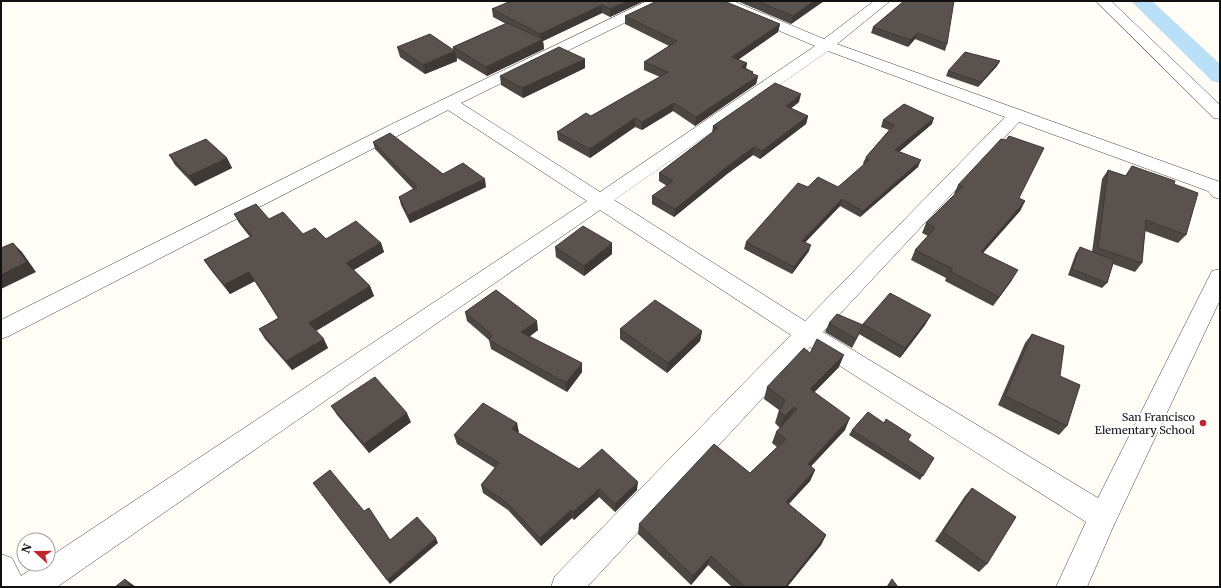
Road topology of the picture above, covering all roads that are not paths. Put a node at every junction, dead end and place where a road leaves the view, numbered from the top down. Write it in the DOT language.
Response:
graph roads {
  1 [pos="658,1"];
  2 [pos="721,1"];
  3 [pos="883,1"];
  4 [pos="1103,1"];
  5 [pos="826,45"];
  6 [pos="449,103"];
  7 [pos="1220,114"];
  8 [pos="1016,115"];
  9 [pos="1218,188"];
  10 [pos="600,201"];
  11 [pos="1220,277"];
  12 [pos="1,330"];
  13 [pos="808,334"];
  14 [pos="1103,517"];
  15 [pos="1,569"];
  16 [pos="10,587"];
  17 [pos="31,587"];
  18 [pos="566,587"];
  19 [pos="1071,587"];
  1 -- 6 [label="street"];
  2 -- 5 [label="street"];
  3 -- 5 [label="street"];
  4 -- 7 [label="street"];
  5 -- 8 [label="street"];
  5 -- 10 [label="street"];
  6 -- 10 [label="street"];
  6 -- 12 [label="street"];
  8 -- 9 [label="street"];
  8 -- 13 [label="street"];
  10 -- 13 [label="street"];
  10 -- 17 [label="street"];
  11 -- 14 [label="street"];
  13 -- 14 [label="street"];
  13 -- 18 [label="street"];
  14 -- 19 [label="street"];
  15 -- 16 [label="street"];
}
